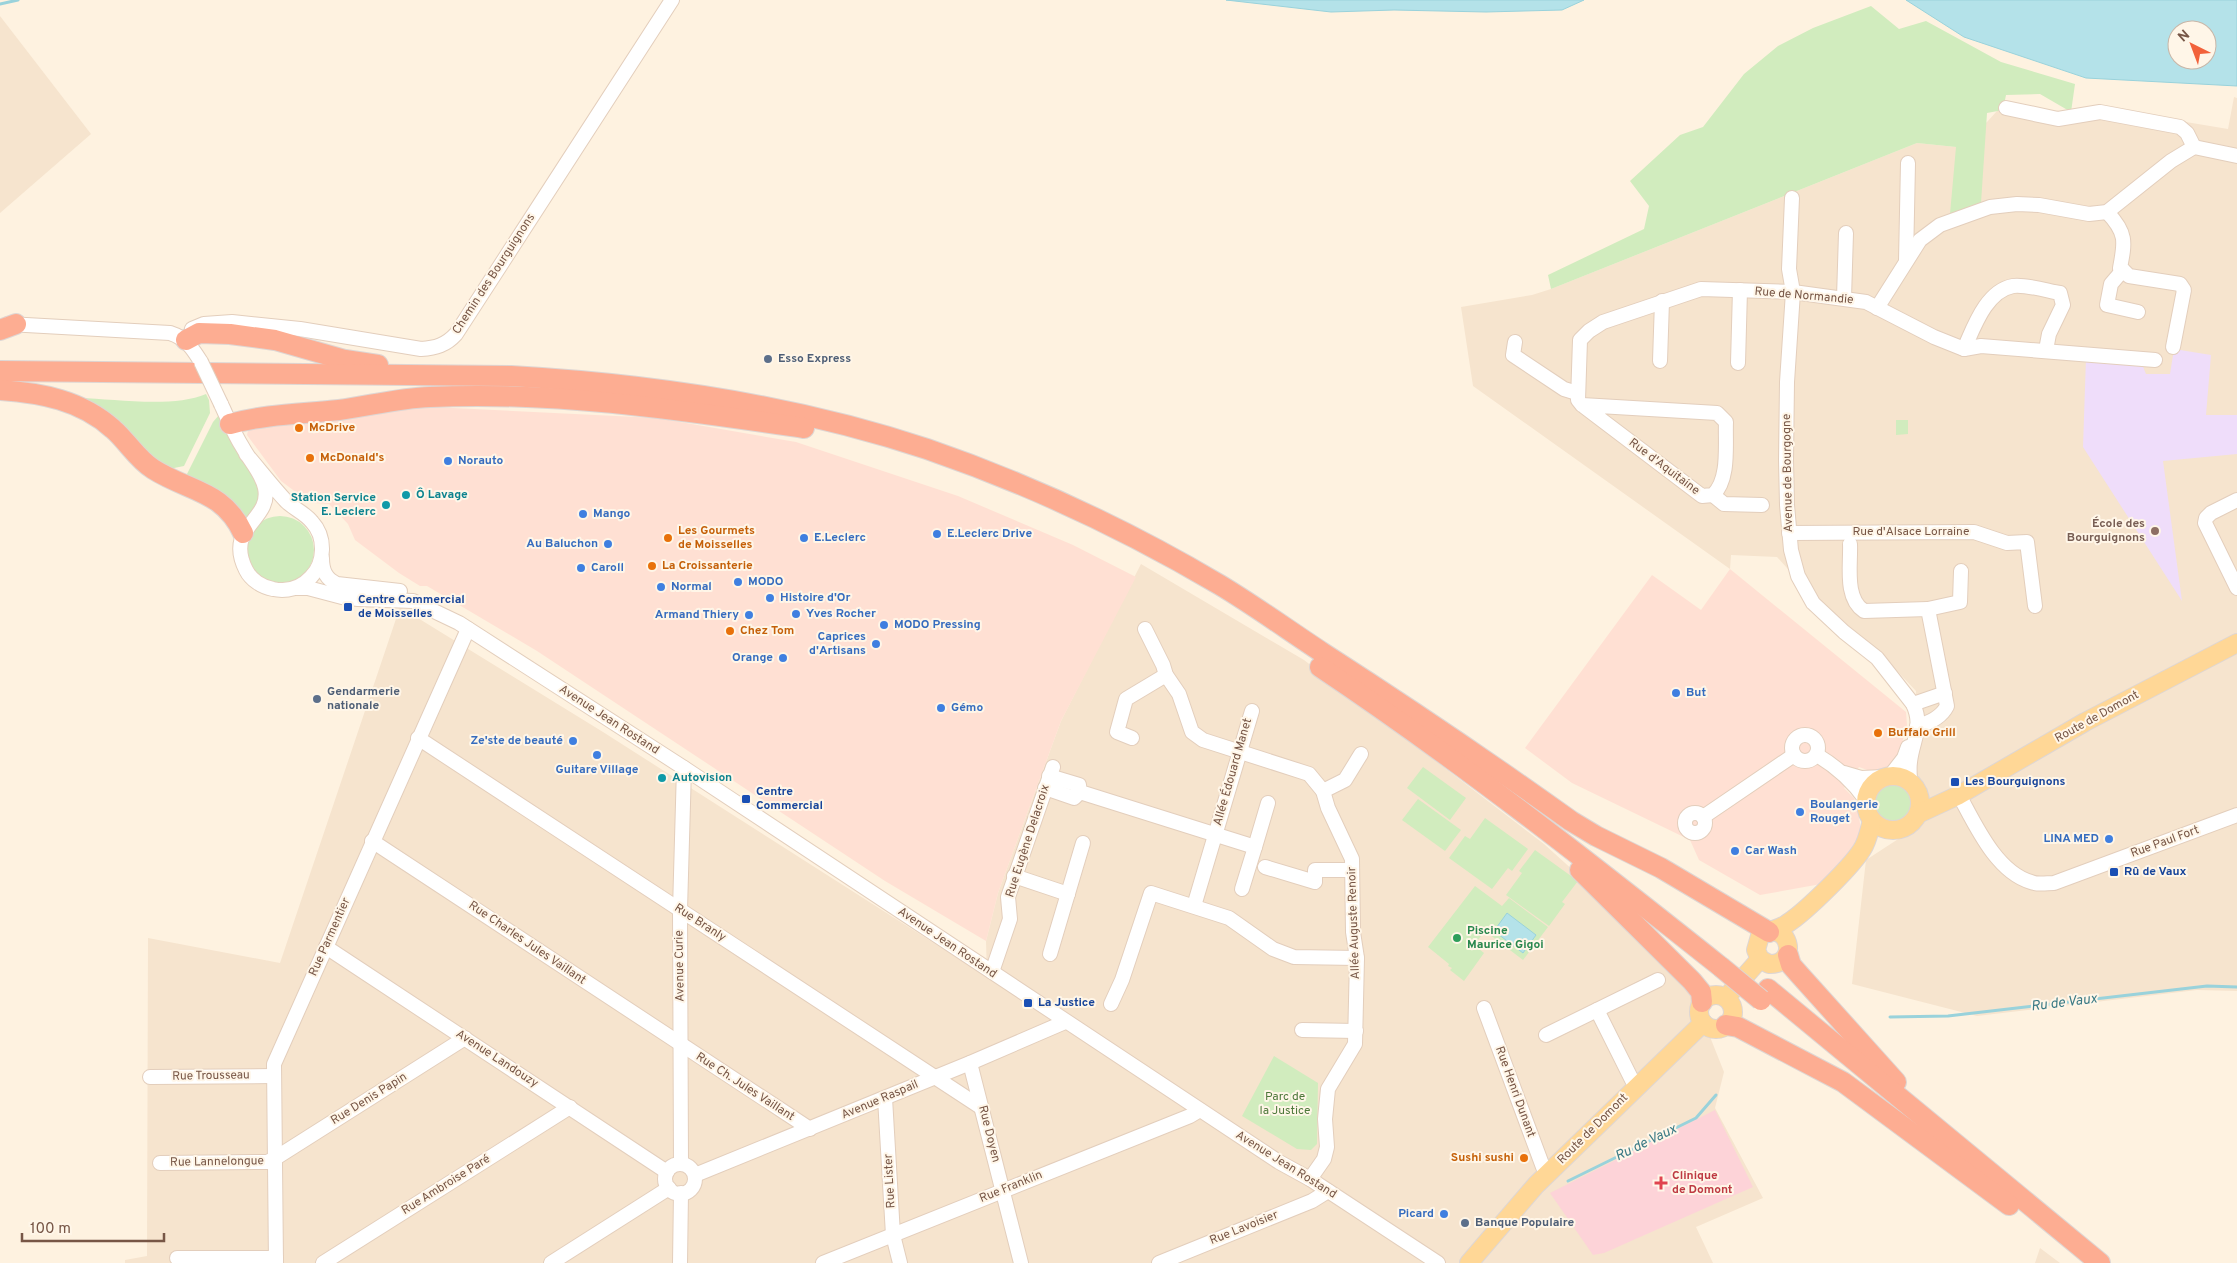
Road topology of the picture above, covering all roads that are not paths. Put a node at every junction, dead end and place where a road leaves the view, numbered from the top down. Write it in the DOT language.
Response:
graph roads {
  1 [pos="672,0"];
  2 [pos="2006,108"];
  3 [pos="2194,148"];
  4 [pos="2237,156"];
  5 [pos="1908,163"];
  6 [pos="1792,198"];
  7 [pos="2108,212"];
  8 [pos="1846,233"];
  9 [pos="1906,262"];
  10 [pos="2123,270"];
  11 [pos="1740,290"];
  12 [pos="1793,292"];
  13 [pos="1844,298"];
  14 [pos="1662,301"];
  15 [pos="1877,308"];
  16 [pos="2138,312"];
  17 [pos="5,326"];
  18 [pos="215,327"];
  19 [pos="299,337"];
  20 [pos="183,338"];
  21 [pos="1515,342"];
  22 [pos="2173,347"];
  23 [pos="1964,349"];
  24 [pos="2046,350"];
  25 [pos="2155,360"];
  26 [pos="1660,361"];
  27 [pos="201,362"];
  28 [pos="1738,363"];
  29 [pos="0,371"];
  30 [pos="402,375"];
  31 [pos="0,383"];
  32 [pos="0,390"];
  33 [pos="1580,399"];
  34 [pos="230,424"];
  35 [pos="804,428"];
  36 [pos="246,454"];
  37 [pos="1713,495"];
  38 [pos="2237,500"];
  39 [pos="1762,506"];
  40 [pos="300,511"];
  41 [pos="258,515"];
  42 [pos="243,533"];
  43 [pos="1789,533"];
  44 [pos="1850,544"];
  45 [pos="322,558"];
  46 [pos="1961,572"];
  47 [pos="296,588"];
  48 [pos="2237,588"];
  49 [pos="2035,606"];
  50 [pos="1928,609"];
  51 [pos="463,626"];
  52 [pos="1145,629"];
  53 [pos="1304,641"];
  54 [pos="2237,643"];
  55 [pos="1166,675"];
  56 [pos="1945,694"];
  57 [pos="1913,704"];
  58 [pos="1252,711"];
  59 [pos="1917,726"];
  60 [pos="1414,732"];
  61 [pos="418,738"];
  62 [pos="1132,738"];
  63 [pos="1240,752"];
  64 [pos="1361,754"];
  65 [pos="1817,754"];
  66 [pos="1794,755"];
  67 [pos="684,768"];
  68 [pos="1843,773"];
  69 [pos="1887,776"];
  70 [pos="1914,787"];
  71 [pos="1323,791"];
  72 [pos="1959,794"];
  73 [pos="1866,800"];
  74 [pos="1268,803"];
  75 [pos="1918,814"];
  76 [pos="2237,815"];
  77 [pos="1703,817"];
  78 [pos="1872,820"];
  79 [pos="1890,830"];
  80 [pos="1215,834"];
  81 [pos="372,841"];
  82 [pos="1083,843"];
  83 [pos="1255,847"];
  84 [pos="1265,867"];
  85 [pos="1351,870"];
  86 [pos="1014,876"];
  87 [pos="1242,889"];
  88 [pos="1068,894"];
  89 [pos="1194,906"];
  90 [pos="680,910"];
  91 [pos="1772,931"];
  92 [pos="326,947"];
  93 [pos="1788,951"];
  94 [pos="1050,954"];
  95 [pos="1357,958"];
  96 [pos="1760,958"];
  97 [pos="1726,962"];
  98 [pos="992,972"];
  99 [pos="1658,980"];
  100 [pos="1726,998"];
  101 [pos="1702,1002"];
  102 [pos="1111,1004"];
  103 [pos="1484,1008"];
  104 [pos="1597,1010"];
  105 [pos="1065,1022"];
  106 [pos="1703,1022"];
  107 [pos="1726,1026"];
  108 [pos="1302,1030"];
  109 [pos="1356,1031"];
  110 [pos="1546,1035"];
  111 [pos="465,1038"];
  112 [pos="681,1045"];
  113 [pos="970,1063"];
  114 [pos="273,1076"];
  115 [pos="150,1077"];
  116 [pos="935,1077"];
  117 [pos="1637,1085"];
  118 [pos="885,1098"];
  119 [pos="570,1107"];
  120 [pos="982,1108"];
  121 [pos="1200,1110"];
  122 [pos="810,1129"];
  123 [pos="274,1159"];
  124 [pos="160,1162"];
  125 [pos="681,1164"];
  126 [pos="667,1172"];
  127 [pos="1548,1173"];
  128 [pos="695,1175"];
  129 [pos="1310,1179"];
  130 [pos="1003,1190"];
  131 [pos="675,1191"];
  132 [pos="1328,1191"];
  133 [pos="2014,1201"];
  134 [pos="893,1234"];
  135 [pos="1490,1240"];
  136 [pos="177,1258"];
  137 [pos="276,1260"];
  138 [pos="323,1263"];
  139 [pos="551,1263"];
  140 [pos="680,1263"];
  141 [pos="823,1263"];
  142 [pos="900,1263"];
  143 [pos="1021,1263"];
  144 [pos="1159,1263"];
  145 [pos="1437,1263"];
  146 [pos="1469,1263"];
  147 [pos="1481,1263"];
  148 [pos="2081,1263"];
  149 [pos="2100,1263"];
  1 -- 19 [label="street, Chemin des Bourguignons"];
  2 -- 3 [label="street"];
  3 -- 4 [label="street"];
  3 -- 7 [label="street"];
  5 -- 9 [label="street"];
  6 -- 12 [label="street, Avenue de Bourgogne"];
  7 -- 9 [label="street"];
  7 -- 10 [label="street"];
  8 -- 13 [label="street"];
  9 -- 15 [label="street"];
  10 -- 16 [label="street"];
  10 -- 22 [label="street"];
  11 -- 12 [label="street, Rue de Normandie"];
  11 -- 14 [label="street, Rue de Normandie"];
  11 -- 28 [label="street"];
  12 -- 13 [label="street, Rue de Normandie"];
  12 -- 43 [label="street, Avenue de Bourgogne"];
  13 -- 15 [label="street, Rue de Normandie"];
  14 -- 26 [label="street"];
  14 -- 33 [label="street, Rue de Normandie"];
  15 -- 23 [label="street, Rue de Normandie"];
  17 -- 20 [label="street"];
  18 -- 19 [label="highway"];
  18 -- 20 [label="highway"];
  18 -- 27 [label="street"];
  19 -- 30 [label="highway"];
  20 -- 27 [label="street"];
  21 -- 33 [label="street"];
  23 -- 24 [label="street, Rue de Normandie"];
  23 -- 24 [label="street"];
  24 -- 25 [label="street, Rue de Normandie"];
  27 -- 34 [label="street, bridge"];
  29 -- 30 [label="highway"];
  30 -- 53 [label="highway"];
  31 -- 35 [label="highway"];
  32 -- 42 [label="highway"];
  33 -- 37 [label="street, Rue d'Aquitaine"];
  33 -- 37 [label="street, Rue d'Aquitaine"];
  34 -- 35 [label="highway"];
  34 -- 36 [label="street"];
  35 -- 60 [label="highway"];
  36 -- 40 [label="street"];
  36 -- 41 [label="street"];
  37 -- 39 [label="street"];
  38 -- 48 [label="street"];
  40 -- 41 [label="street"];
  40 -- 45 [label="street"];
  41 -- 42 [label="street"];
  42 -- 47 [label="street"];
  43 -- 49 [label="street, Rue d'Alsace Lorraine"];
  43 -- 57 [label="street, Avenue de Bourgogne"];
  44 -- 50 [label="street"];
  45 -- 47 [label="street"];
  45 -- 51 [label="street, Avenue Jean Rostand"];
  46 -- 50 [label="street"];
  47 -- 51 [label="street, Avenue Jean Rostand"];
  50 -- 56 [label="street"];
  51 -- 61 [label="street, Rue Parmentier"];
  51 -- 67 [label="street, Avenue Jean Rostand"];
  52 -- 55 [label="street, Allée Auguste Renoir"];
  53 -- 91 [label="highway"];
  53 -- 97 [label="highway"];
  54 -- 72 [label="main road, Route de Domont"];
  55 -- 62 [label="street"];
  55 -- 63 [label="street, Allée Auguste Renoir"];
  56 -- 57 [label="street"];
  56 -- 59 [label="street"];
  57 -- 59 [label="street, Avenue de Bourgogne"];
  58 -- 63 [label="street, Allée Édouard Manet"];
  59 -- 69 [label="street"];
  59 -- 70 [label="street, Avenue de Bourgogne"];
  60 -- 97 [label="highway"];
  60 -- 101 [label="highway"];
  61 -- 81 [label="street, Rue Parmentier"];
  61 -- 90 [label="street, Rue Branly"];
  63 -- 71 [label="street, Allée Auguste Renoir"];
  63 -- 80 [label="street, Allée Édouard Manet"];
  64 -- 71 [label="street"];
  65 -- 66 [label="street"];
  65 -- 66 [label="street"];
  65 -- 68 [label="street"];
  66 -- 77 [label="street"];
  67 -- 90 [label="street, Avenue Curie"];
  67 -- 98 [label="street, Avenue Jean Rostand"];
  68 -- 69 [label="street"];
  68 -- 73 [label="street"];
  69 -- 70 [label="main road"];
  69 -- 73 [label="main road"];
  70 -- 72 [label="main road, Route de Domont"];
  70 -- 75 [label="main road"];
  71 -- 85 [label="street, Allée Auguste Renoir"];
  72 -- 75 [label="main road, Route de Domont"];
  72 -- 76 [label="street, Rue Paul Fort"];
  73 -- 78 [label="main road"];
  74 -- 83 [label="street"];
  75 -- 79 [label="main road"];
  78 -- 79 [label="main road"];
  78 -- 91 [label="main road"];
  79 -- 93 [label="main road"];
  80 -- 83 [label="street, Allée Édouard Manet"];
  80 -- 86 [label="street, Rue Eugène Delacroix"];
  80 -- 89 [label="street, Allée Édouard Manet"];
  81 -- 92 [label="street, Rue Parmentier"];
  81 -- 112 [label="street, Rue Charles Jules Vaillant"];
  82 -- 88 [label="street"];
  83 -- 87 [label="street"];
  84 -- 85 [label="street"];
  85 -- 95 [label="street, Allée Auguste Renoir"];
  86 -- 88 [label="street"];
  86 -- 98 [label="street, Rue Eugène Delacroix"];
  88 -- 94 [label="street"];
  89 -- 95 [label="street"];
  89 -- 102 [label="street"];
  90 -- 112 [label="street, Avenue Curie"];
  90 -- 116 [label="street, Rue Branly"];
  91 -- 93 [label="main road"];
  91 -- 96 [label="main road"];
  92 -- 111 [label="street, Avenue Landouzy"];
  92 -- 114 [label="street, Rue Parmentier"];
  93 -- 96 [label="main road"];
  93 -- 133 [label="highway"];
  95 -- 109 [label="street, Allée Auguste Renoir"];
  96 -- 100 [label="main road"];
  97 -- 133 [label="highway"];
  98 -- 105 [label="street, Avenue Jean Rostand"];
  99 -- 104 [label="street"];
  100 -- 101 [label="main road"];
  100 -- 107 [label="main road"];
  101 -- 106 [label="main road"];
  103 -- 127 [label="street, Rue Henri Dunant"];
  104 -- 110 [label="street"];
  104 -- 117 [label="street"];
  105 -- 113 [label="street, Avenue Raspail"];
  105 -- 121 [label="street, Avenue Jean Rostand"];
  106 -- 107 [label="main road"];
  106 -- 117 [label="main road, Route de Domont"];
  107 -- 133 [label="highway"];
  108 -- 109 [label="street"];
  109 -- 129 [label="street, Allée Auguste Renoir"];
  111 -- 119 [label="street, Avenue Landouzy"];
  111 -- 123 [label="street, Rue Denis Papin"];
  112 -- 122 [label="street, Rue Ch. Jules Vaillant"];
  112 -- 125 [label="street, Avenue Curie"];
  113 -- 116 [label="street, Avenue Raspail"];
  113 -- 120 [label="street, Rue Doyen"];
  114 -- 115 [label="street, Rue Trousseau"];
  114 -- 123 [label="street, Rue Parmentier"];
  116 -- 118 [label="street, Avenue Raspail"];
  116 -- 120 [label="street, Rue Branly"];
  117 -- 127 [label="main road, Route de Domont"];
  118 -- 122 [label="street, Avenue Raspail"];
  118 -- 134 [label="street, Rue Lister"];
  119 -- 126 [label="street, Avenue Landouzy"];
  119 -- 138 [label="street, Rue Ambroise Paré"];
  120 -- 130 [label="street, Rue Doyen"];
  121 -- 129 [label="street, Avenue Jean Rostand"];
  121 -- 130 [label="street, Rue Franklin"];
  122 -- 128 [label="street, Avenue Raspail"];
  123 -- 124 [label="street, Rue Lannelongue"];
  123 -- 137 [label="street, Rue Parmentier"];
  125 -- 126 [label="street"];
  125 -- 128 [label="street"];
  126 -- 131 [label="street"];
  127 -- 135 [label="main road, Route de Domont"];
  128 -- 131 [label="street"];
  129 -- 132 [label="street, Avenue Jean Rostand"];
  130 -- 134 [label="street, Rue Franklin"];
  130 -- 143 [label="street, Rue Doyen"];
  131 -- 139 [label="street"];
  131 -- 140 [label="street"];
  132 -- 144 [label="street, Rue Lavoisier"];
  132 -- 145 [label="street, Avenue Jean Rostand"];
  133 -- 148 [label="highway"];
  133 -- 149 [label="highway"];
  134 -- 141 [label="street, Rue Franklin"];
  134 -- 142 [label="street, Rue Lister"];
  135 -- 146 [label="main road, Route de Domont"];
  135 -- 147 [label="main road, Route de Domont"];
  136 -- 137 [label="street"];
}
